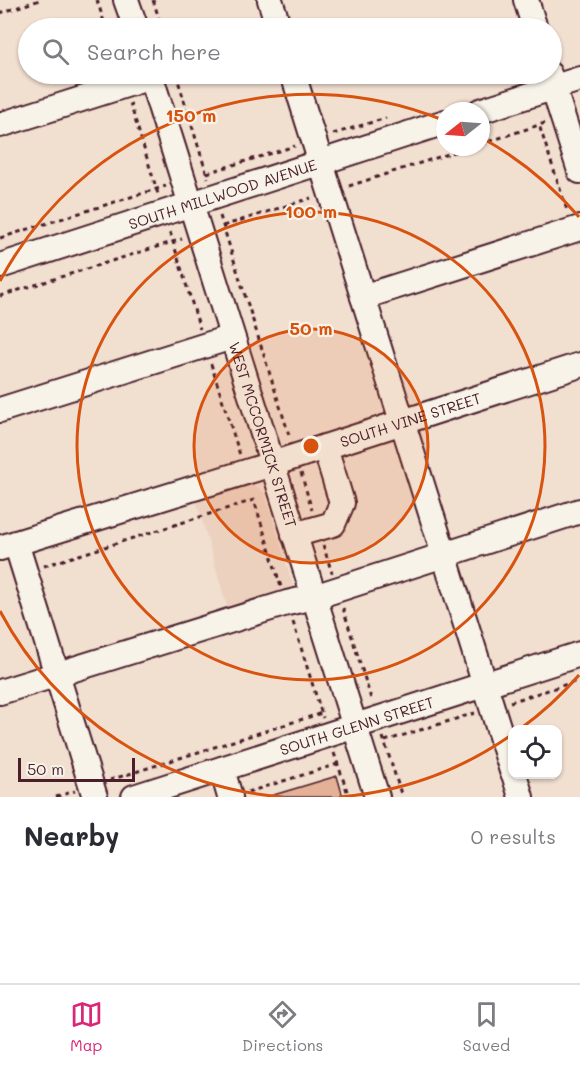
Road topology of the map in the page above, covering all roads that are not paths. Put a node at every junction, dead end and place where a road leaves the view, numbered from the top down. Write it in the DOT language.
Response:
graph roads {
  1 [pos="126,0"];
  2 [pos="270,0"];
  3 [pos="526,0"];
  4 [pos="132,18"];
  5 [pos="276,18"];
  6 [pos="532,18"];
  7 [pos="580,79"];
  8 [pos="562,80"];
  9 [pos="127,84"];
  10 [pos="153,84"];
  11 [pos="296,84"];
  12 [pos="542,84"];
  13 [pos="552,84"];
  14 [pos="490,107"];
  15 [pos="0,124"];
  16 [pos="436,125"];
  17 [pos="321,162"];
  18 [pos="580,171"];
  19 [pos="191,204"];
  20 [pos="580,228"];
  21 [pos="0,266"];
  22 [pos="363,297"];
  23 [pos="232,337"];
  24 [pos="580,365"];
  25 [pos="0,410"];
  26 [pos="403,422"];
  27 [pos="325,447"];
  28 [pos="272,465"];
  29 [pos="580,511"];
  30 [pos="294,535"];
  31 [pos="8,545"];
  32 [pos="444,554"];
  33 [pos="314,597"];
  34 [pos="580,654"];
  35 [pos="57,675"];
  36 [pos="485,684"];
  37 [pos="0,692"];
  38 [pos="355,726"];
  39 [pos="508,756"];
  40 [pos="222,769"];
  41 [pos="515,779"];
  42 [pos="93,791"];
  43 [pos="237,795"];
  44 [pos="134,797"];
  45 [pos="377,797"];
  46 [pos="521,797"];
  1 -- 4 [label="street"];
  2 -- 5 [label="street"];
  3 -- 6 [label="street"];
  7 -- 8 [label="street"];
  9 -- 15 [label="street"];
  10 -- 19 [label="street, WEST MCCORMICK STREET"];
  11 -- 17 [label="street"];
  12 -- 14 [label="street"];
  13 -- 18 [label="street"];
  16 -- 17 [label="street, SOUTH MILLWOOD AVENUE"];
  17 -- 19 [label="street, SOUTH MILLWOOD AVENUE"];
  17 -- 22 [label="street"];
  19 -- 21 [label="street, SOUTH MILLWOOD AVENUE"];
  19 -- 23 [label="street, WEST MCCORMICK STREET"];
  20 -- 22 [label="street"];
  22 -- 26 [label="street"];
  23 -- 25 [label="street"];
  23 -- 28 [label="street, WEST MCCORMICK STREET"];
  24 -- 26 [label="street, SOUTH VINE STREET"];
  26 -- 27 [label="street, SOUTH VINE STREET"];
  26 -- 32 [label="street"];
  27 -- 28 [label="street, SOUTH VINE STREET"];
  27 -- 30 [label="street"];
  28 -- 30 [label="street, WEST MCCORMICK STREET"];
  28 -- 31 [label="street, SOUTH VINE STREET"];
  29 -- 32 [label="street"];
  30 -- 33 [label="street, WEST MCCORMICK STREET"];
  31 -- 35 [label="street"];
  32 -- 33 [label="street"];
  32 -- 36 [label="street"];
  33 -- 35 [label="street"];
  33 -- 38 [label="street, WEST MCCORMICK STREET"];
  34 -- 36 [label="street, SOUTH GLENN STREET"];
  35 -- 37 [label="street"];
  35 -- 42 [label="street"];
  36 -- 38 [label="street, SOUTH GLENN STREET"];
  36 -- 39 [label="street"];
  38 -- 40 [label="street, SOUTH GLENN STREET"];
  38 -- 45 [label="street, WEST MCCORMICK STREET"];
  40 -- 43 [label="street"];
  40 -- 44 [label="street, SOUTH GLENN STREET"];
  41 -- 46 [label="street"];
}
